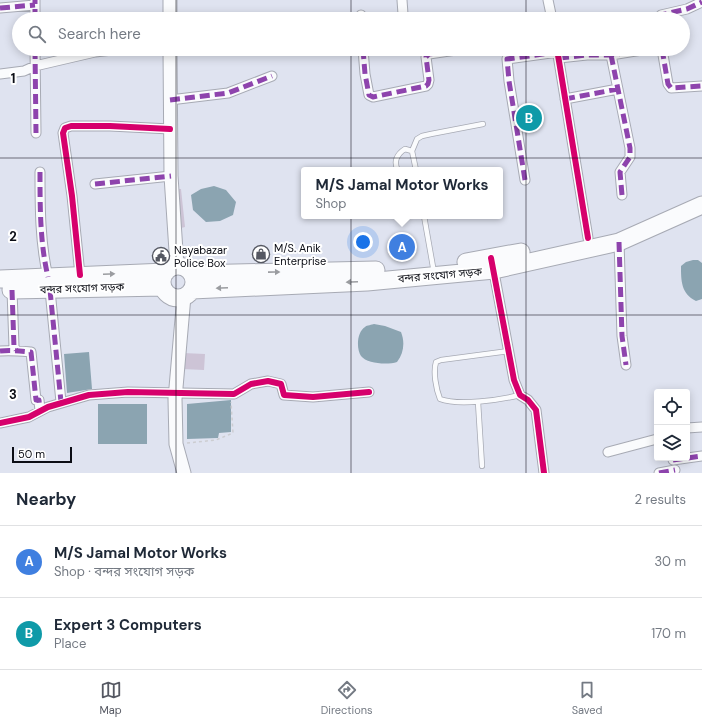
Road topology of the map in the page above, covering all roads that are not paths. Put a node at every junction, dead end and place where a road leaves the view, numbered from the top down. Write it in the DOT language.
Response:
graph roads {
  1 [pos="170,0"];
  2 [pos="402,0"];
  3 [pos="548,0"];
  4 [pos="702,2"];
  5 [pos="35,3"];
  6 [pos="0,8"];
  7 [pos="170,12"];
  8 [pos="403,12"];
  9 [pos="551,12"];
  10 [pos="671,12"];
  11 [pos="35,56"];
  12 [pos="78,56"];
  13 [pos="170,56"];
  14 [pos="364,56"];
  15 [pos="427,56"];
  16 [pos="532,56"];
  17 [pos="558,56"];
  18 [pos="611,56"];
  19 [pos="663,56"];
  20 [pos="36,66"];
  21 [pos="0,74"];
  22 [pos="272,76"];
  23 [pos="702,86"];
  24 [pos="618,89"];
  25 [pos="565,99"];
  26 [pos="170,100"];
  27 [pos="483,124"];
  28 [pos="170,130"];
  29 [pos="36,133"];
  30 [pos="412,151"];
  31 [pos="396,167"];
  32 [pos="415,167"];
  33 [pos="40,172"];
  34 [pos="171,176"];
  35 [pos="525,180"];
  36 [pos="95,184"];
  37 [pos="702,194"];
  38 [pos="622,195"];
  39 [pos="702,205"];
  40 [pos="425,219"];
  41 [pos="588,238"];
  42 [pos="619,242"];
  43 [pos="492,264"];
  44 [pos="433,267"];
  45 [pos="80,275"];
  46 [pos="169,275"];
  47 [pos="49,283"];
  48 [pos="4,286"];
  49 [pos="190,287"];
  50 [pos="16,350"];
  51 [pos="0,351"];
  52 [pos="509,351"];
  53 [pos="626,365"];
  54 [pos="369,392"];
  55 [pos="175,394"];
  56 [pos="520,395"];
  57 [pos="61,402"];
  58 [pos="478,402"];
  59 [pos="40,411"];
  60 [pos="0,423"];
  61 [pos="702,427"];
  62 [pos="690,428"];
  63 [pos="654,440"];
  64 [pos="608,452"];
  65 [pos="702,456"];
  66 [pos="690,457"];
  67 [pos="673,461"];
  68 [pos="482,466"];
  69 [pos="676,472"];
  70 [pos="184,473"];
  71 [pos="544,473"];
  72 [pos="659,473"];
  1 -- 7 [label="street"];
  2 -- 8 [label="street"];
  3 -- 9 [label="street"];
  4 -- 10 [label="street"];
  5 -- 6 [label="street"];
  11 -- 20 [label="street"];
  12 -- 20 [label="street"];
  13 -- 26 [label="street"];
  14 -- 15 [label="street"];
  16 -- 35 [label="street"];
  17 -- 25 [label="street"];
  18 -- 24 [label="street"];
  19 -- 23 [label="street"];
  20 -- 21 [label="street"];
  20 -- 29 [label="street"];
  22 -- 26 [label="street"];
  24 -- 25 [label="street"];
  24 -- 38 [label="street"];
  25 -- 41 [label="street"];
  26 -- 28 [label="street"];
  27 -- 30 [label="lane"];
  28 -- 34 [label="street"];
  28 -- 45 [label="street"];
  30 -- 31 [label="lane"];
  30 -- 32 [label="lane"];
  33 -- 47 [label="street"];
  34 -- 36 [label="street"];
  34 -- 46 [label="street"];
  37 -- 41 [label="highway, বন্দর সংযোগ সড়ক"];
  39 -- 42 [label="highway, বন্দর সংযোগ সড়ক"];
  40 -- 44 [label="lane"];
  41 -- 43 [label="highway, বন্দর সংযোগ সড়ক"];
  42 -- 43 [label="highway, বন্দর সংযোগ সড়ক"];
  42 -- 53 [label="street"];
  43 -- 44 [label="highway, বন্দর সংযোগ সড়ক"];
  43 -- 49 [label="highway, বন্দর সংযোগ সড়ক, one-way"];
  43 -- 52 [label="street"];
  49 -- 44 [label="highway, বন্দর সংযোগ সড়ক, one-way"];
  45 -- 46 [label="highway, বন্দর সংযোগ সড়ক, one-way"];
  45 -- 47 [label="highway, বন্দর সংযোগ সড়ক"];
  46 -- 47 [label="highway, বন্দর সংযোগ সড়ক"];
  46 -- 49 [label="highway"];
  46 -- 49 [label="highway"];
  47 -- 48 [label="highway, বন্দর সংযোগ সড়ক"];
  47 -- 57 [label="street"];
  48 -- 50 [label="street"];
  49 -- 55 [label="street"];
  50 -- 51 [label="street"];
  50 -- 59 [label="street"];
  52 -- 56 [label="street"];
  52 -- 58 [label="lane"];
  54 -- 55 [label="street"];
  55 -- 57 [label="street"];
  55 -- 70 [label="street"];
  56 -- 58 [label="lane"];
  56 -- 71 [label="street"];
  57 -- 59 [label="street"];
  58 -- 68 [label="lane"];
  59 -- 60 [label="street"];
  61 -- 62 [label="street"];
  63 -- 64 [label="street"];
  65 -- 66 [label="street"];
  67 -- 69 [label="street"];
  69 -- 72 [label="street"];
}
